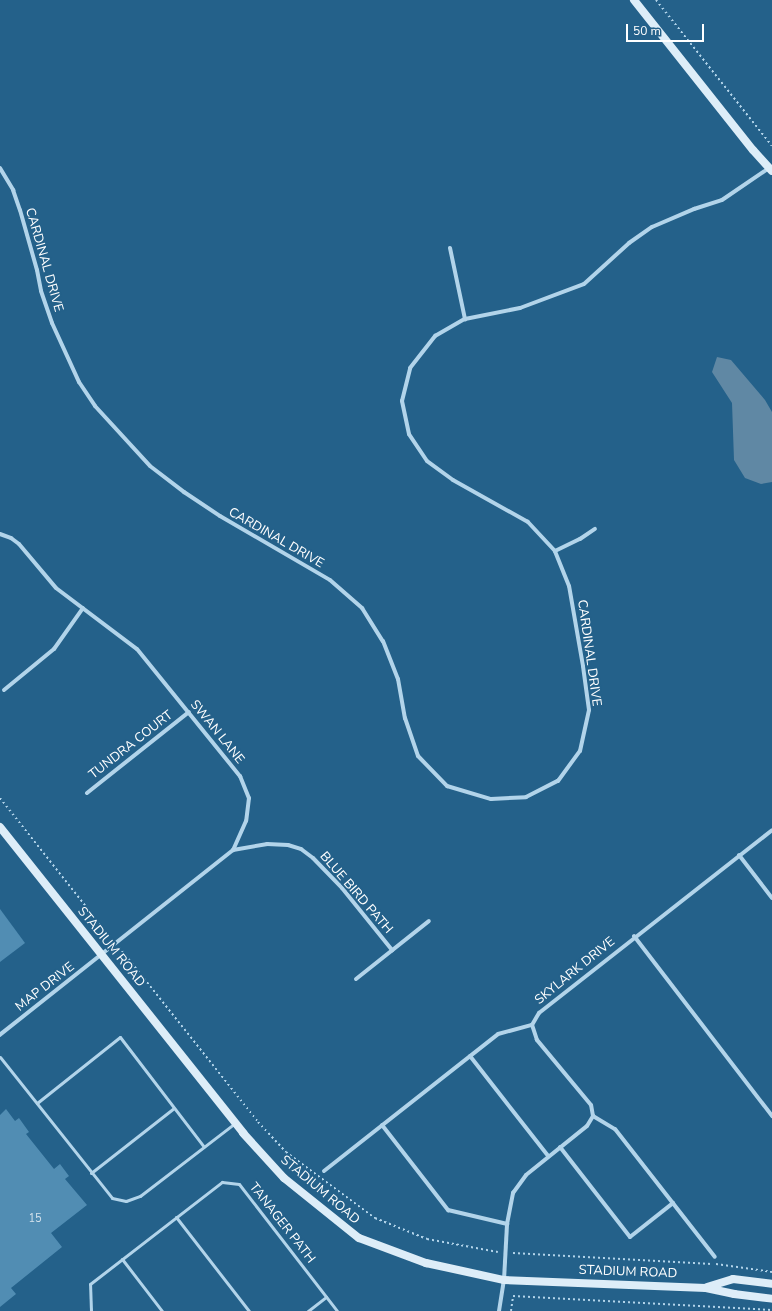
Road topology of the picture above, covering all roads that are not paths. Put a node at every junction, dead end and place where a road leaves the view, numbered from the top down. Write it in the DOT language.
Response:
graph roads {
  1 [pos="634,0"];
  2 [pos="0,168"];
  3 [pos="770,170"];
  4 [pos="450,248"];
  5 [pos="465,319"];
  6 [pos="595,529"];
  7 [pos="0,534"];
  8 [pos="555,551"];
  9 [pos="83,608"];
  10 [pos="4,690"];
  11 [pos="189,712"];
  12 [pos="87,793"];
  13 [pos="0,828"];
  14 [pos="772,830"];
  15 [pos="233,850"];
  16 [pos="740,855"];
  17 [pos="772,898"];
  18 [pos="429,921"];
  19 [pos="634,936"];
  20 [pos="392,950"];
  21 [pos="102,955"];
  22 [pos="356,979"];
  23 [pos="532,1025"];
  24 [pos="0,1035"];
  25 [pos="0,1056"];
  26 [pos="470,1056"];
  27 [pos="37,1103"];
  28 [pos="174,1108"];
  29 [pos="593,1116"];
  30 [pos="772,1116"];
  31 [pos="235,1123"];
  32 [pos="382,1125"];
  33 [pos="204,1147"];
  34 [pos="560,1147"];
  35 [pos="548,1156"];
  36 [pos="324,1171"];
  37 [pos="92,1172"];
  38 [pos="673,1203"];
  39 [pos="176,1217"];
  40 [pos="507,1224"];
  41 [pos="715,1257"];
  42 [pos="122,1259"];
  43 [pos="504,1280"];
  44 [pos="772,1284"];
  45 [pos="706,1288"];
  46 [pos="326,1297"];
  47 [pos="772,1299"];
  48 [pos="91,1311"];
  49 [pos="162,1311"];
  50 [pos="249,1311"];
  51 [pos="308,1311"];
  52 [pos="337,1311"];
  53 [pos="499,1311"];
  1 -- 3 [label="street"];
  2 -- 8 [label="street, CARDINAL DRIVE"];
  3 -- 5 [label="street, CARDINAL DRIVE"];
  4 -- 5 [label="street"];
  5 -- 8 [label="street, CARDINAL DRIVE"];
  6 -- 8 [label="street"];
  7 -- 9 [label="street, SWAN LANE"];
  9 -- 10 [label="street"];
  9 -- 11 [label="street, SWAN LANE"];
  11 -- 12 [label="street, TUNDRA COURT"];
  11 -- 15 [label="street, SWAN LANE"];
  13 -- 21 [label="street, STADIUM ROAD"];
  14 -- 16 [label="street, SKYLARK DRIVE"];
  15 -- 20 [label="street, BLUE BIRD PATH"];
  15 -- 21 [label="street, SWAN LANE"];
  16 -- 17 [label="street"];
  16 -- 19 [label="street, SKYLARK DRIVE"];
  18 -- 20 [label="street, BLUE BIRD PATH"];
  19 -- 23 [label="street, SKYLARK DRIVE"];
  19 -- 30 [label="street, SKYLARK DRIVE"];
  20 -- 22 [label="street, BLUE BIRD PATH"];
  21 -- 24 [label="street, MAP DRIVE"];
  21 -- 31 [label="street, STADIUM ROAD"];
  23 -- 26 [label="street"];
  23 -- 29 [label="street"];
  25 -- 27 [label="lane"];
  26 -- 32 [label="street"];
  26 -- 35 [label="street"];
  27 -- 28 [label="lane"];
  27 -- 37 [label="lane"];
  28 -- 33 [label="lane"];
  28 -- 37 [label="lane"];
  29 -- 34 [label="street"];
  29 -- 38 [label="street"];
  31 -- 33 [label="lane"];
  31 -- 43 [label="street, STADIUM ROAD"];
  32 -- 36 [label="street"];
  32 -- 40 [label="street"];
  33 -- 37 [label="lane"];
  34 -- 35 [label="street"];
  34 -- 38 [label="street"];
  35 -- 40 [label="street"];
  38 -- 41 [label="street"];
  39 -- 42 [label="lane, TANAGER PATH"];
  39 -- 46 [label="lane, TANAGER PATH"];
  39 -- 50 [label="lane"];
  40 -- 43 [label="street"];
  42 -- 48 [label="lane, TANAGER PATH"];
  42 -- 49 [label="lane"];
  43 -- 45 [label="street, STADIUM ROAD"];
  43 -- 53 [label="street"];
  44 -- 45 [label="street, STADIUM ROAD"];
  45 -- 47 [label="street, STADIUM ROAD"];
  46 -- 51 [label="lane"];
  46 -- 52 [label="lane, TANAGER PATH"];
}
